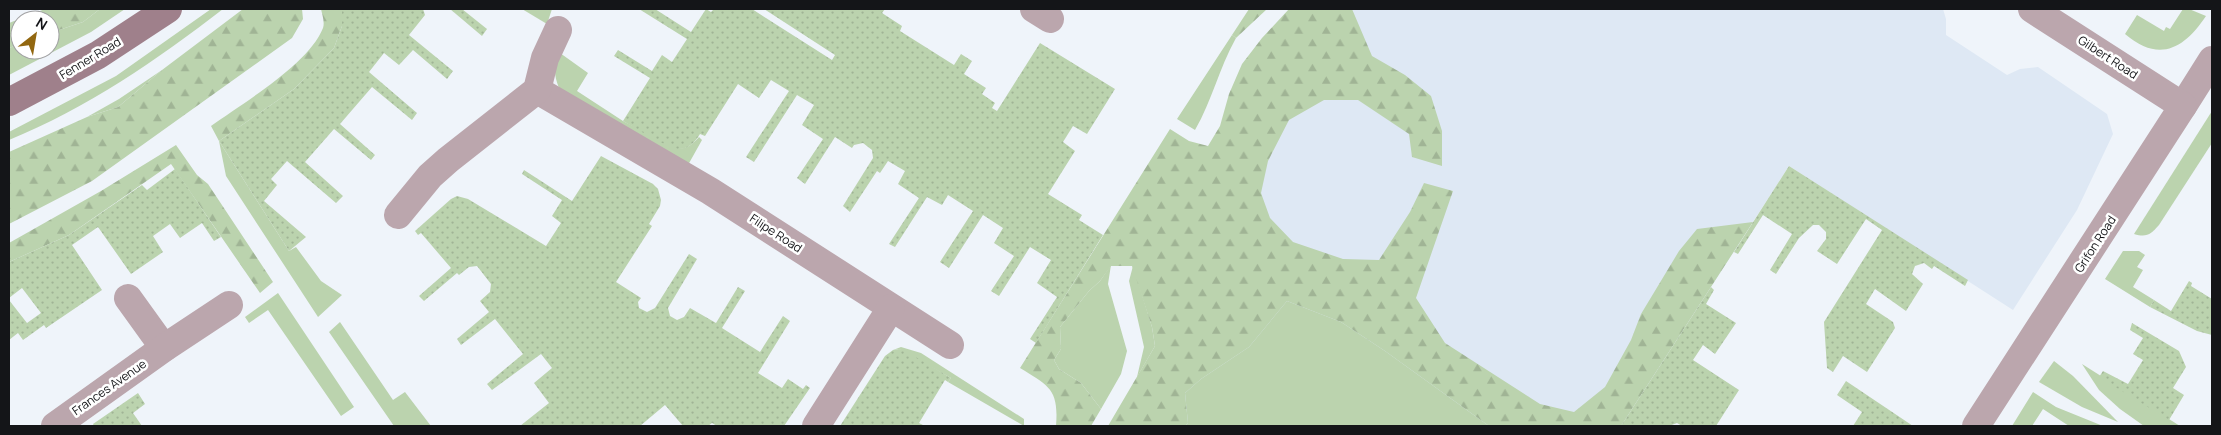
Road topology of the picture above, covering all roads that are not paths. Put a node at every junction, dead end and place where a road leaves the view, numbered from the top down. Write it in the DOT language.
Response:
graph roads {
  1 [pos="168,9"];
  2 [pos="2032,9"];
  3 [pos="558,30"];
  4 [pos="2212,60"];
  5 [pos="537,90"];
  6 [pos="9,102"];
  7 [pos="2183,106"];
  8 [pos="398,215"];
  9 [pos="128,298"];
  10 [pos="229,305"];
  11 [pos="891,308"];
  12 [pos="950,345"];
  13 [pos="164,348"];
  14 [pos="55,426"];
  15 [pos="816,426"];
  16 [pos="1976,426"];
  1 -- 6 [label="main road, Fenner Road"];
  2 -- 7 [label="street, Gilbert Road"];
  3 -- 5 [label="street"];
  4 -- 7 [label="street, Grifon Road"];
  5 -- 8 [label="street"];
  5 -- 11 [label="street, Filipe Road"];
  7 -- 16 [label="street, Grifon Road"];
  9 -- 13 [label="street"];
  10 -- 13 [label="street, Frances Avenue"];
  11 -- 12 [label="street, Filipe Road"];
  11 -- 15 [label="street"];
  13 -- 14 [label="street, Frances Avenue"];
}
